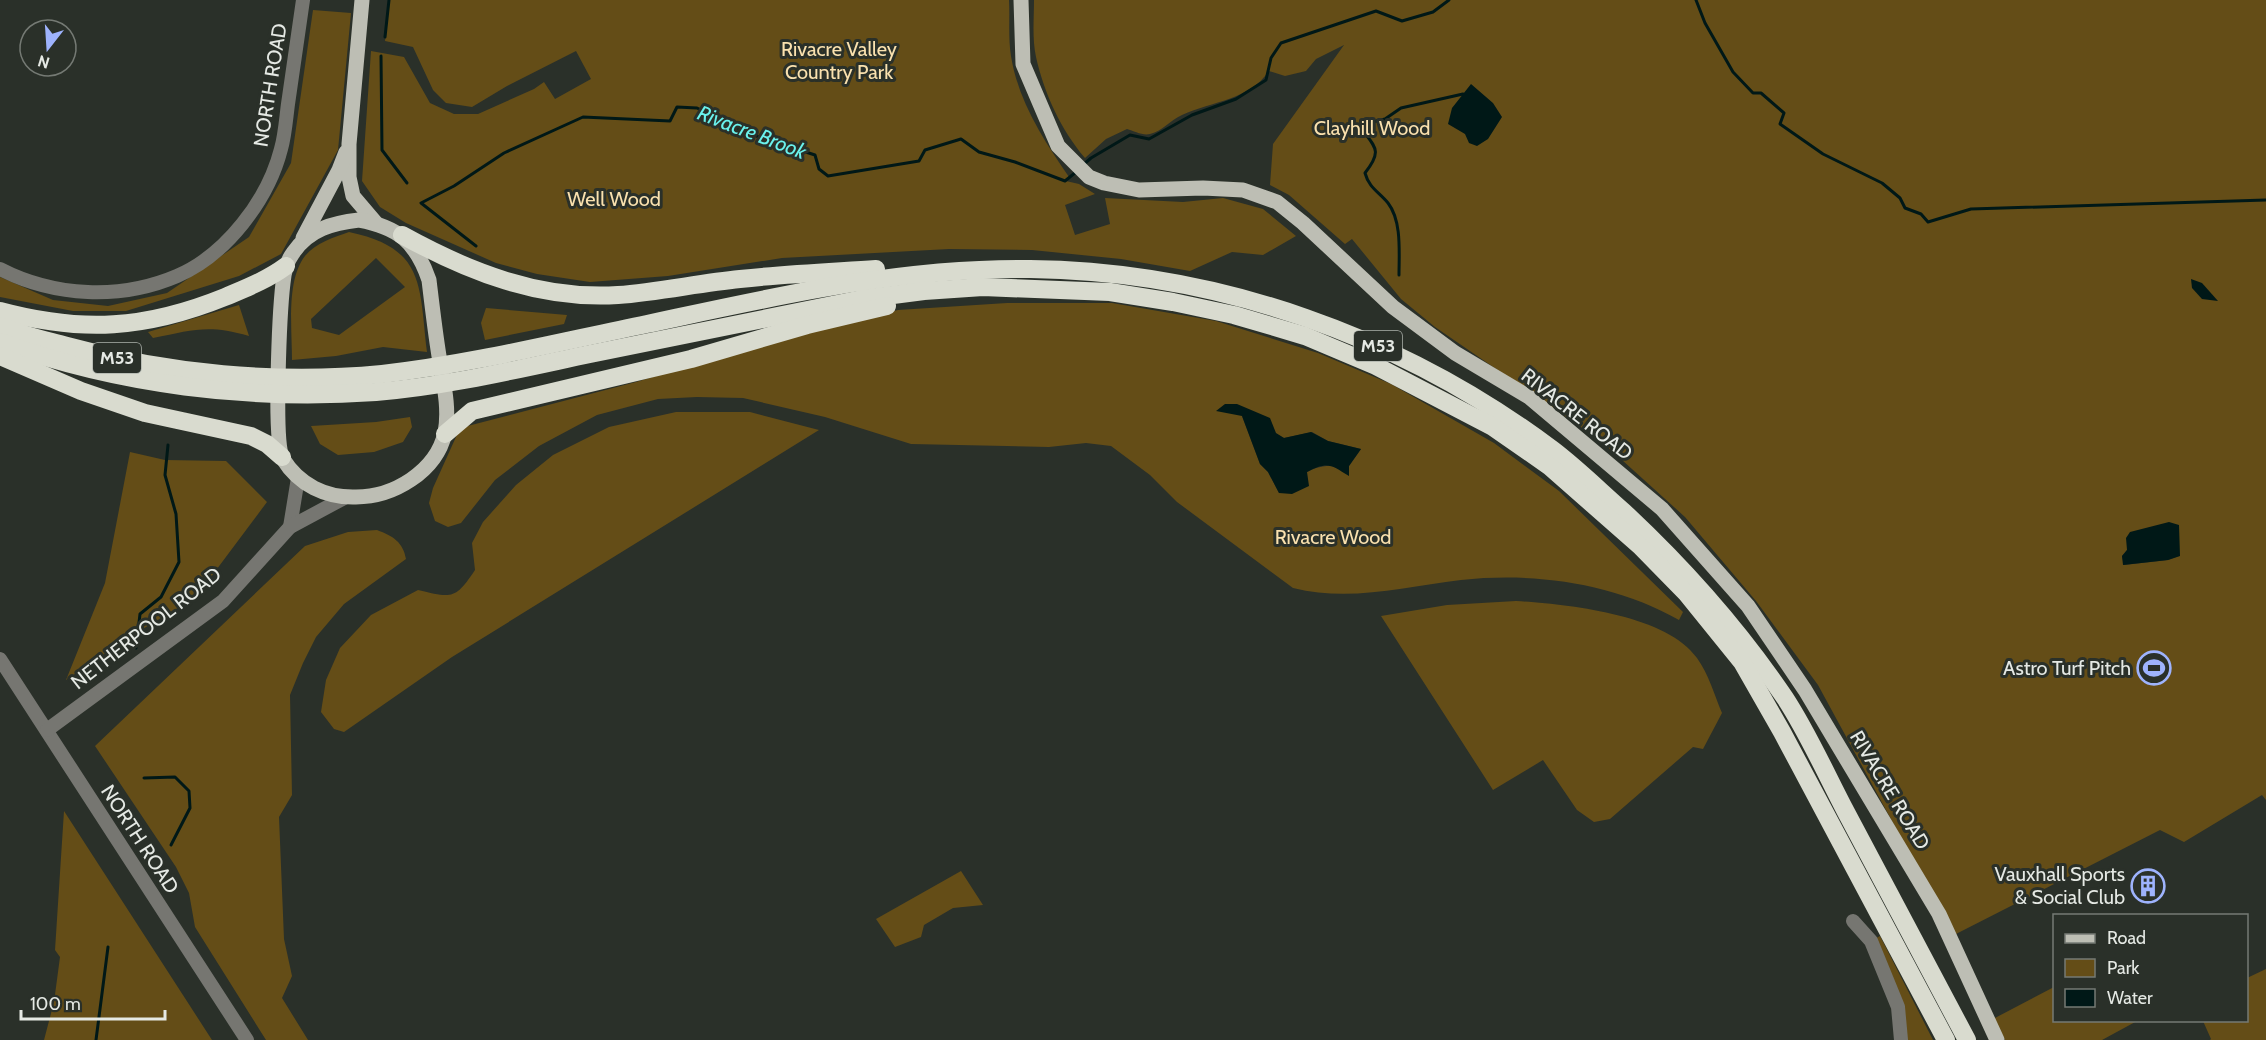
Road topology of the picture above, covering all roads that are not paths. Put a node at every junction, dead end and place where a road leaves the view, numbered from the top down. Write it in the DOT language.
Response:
graph roads {
  1 [pos="303,0"];
  2 [pos="362,0"];
  3 [pos="1021,0"];
  4 [pos="349,144"];
  5 [pos="376,223"];
  6 [pos="402,235"];
  7 [pos="299,244"];
  8 [pos="286,266"];
  9 [pos="0,269"];
  10 [pos="986,278"];
  11 [pos="0,311"];
  12 [pos="0,326"];
  13 [pos="0,342"];
  14 [pos="0,356"];
  15 [pos="468,371"];
  16 [pos="237,383"];
  17 [pos="306,386"];
  18 [pos="445,435"];
  19 [pos="282,457"];
  20 [pos="298,478"];
  21 [pos="346,498"];
  22 [pos="290,527"];
  23 [pos="0,659"];
  24 [pos="47,730"];
  25 [pos="1853,921"];
  26 [pos="247,1040"];
  27 [pos="1901,1040"];
  28 [pos="1946,1040"];
  29 [pos="1967,1040"];
  30 [pos="1997,1040"];
  1 -- 9 [label="street, NORTH ROAD"];
  2 -- 4 [label="main road"];
  3 -- 30 [label="main road, RIVACRE ROAD"];
  4 -- 5 [label="main road"];
  4 -- 7 [label="main road"];
  5 -- 6 [label="main road"];
  5 -- 7 [label="main road"];
  6 -- 10 [label="highway"];
  6 -- 18 [label="main road"];
  7 -- 8 [label="main road"];
  8 -- 11 [label="highway"];
  8 -- 19 [label="main road"];
  10 -- 15 [label="highway, M53"];
  10 -- 18 [label="highway"];
  10 -- 28 [label="highway, M53"];
  10 -- 29 [label="highway, M53"];
  12 -- 16 [label="highway, M53"];
  13 -- 16 [label="highway, M53"];
  14 -- 19 [label="highway"];
  15 -- 17 [label="highway, M53"];
  15 -- 17 [label="highway, M53"];
  16 -- 17 [label="highway, M53"];
  18 -- 21 [label="main road"];
  19 -- 20 [label="main road"];
  20 -- 21 [label="main road"];
  20 -- 22 [label="street"];
  21 -- 22 [label="street, NETHERPOOL ROAD"];
  22 -- 24 [label="street, NETHERPOOL ROAD"];
  23 -- 24 [label="street, NORTH ROAD"];
  24 -- 26 [label="street, NORTH ROAD"];
  25 -- 27 [label="street"];
}
